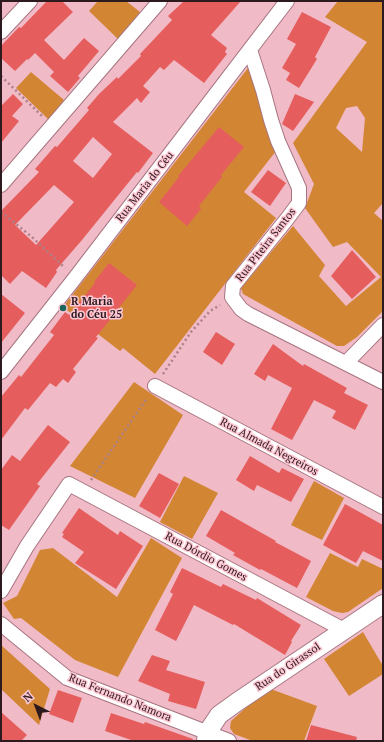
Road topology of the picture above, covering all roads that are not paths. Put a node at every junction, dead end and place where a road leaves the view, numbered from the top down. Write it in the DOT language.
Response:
graph roads {
  1 [pos="30,1"];
  2 [pos="160,1"];
  3 [pos="288,1"];
  4 [pos="1,32"];
  5 [pos="250,50"];
  6 [pos="1,185"];
  7 [pos="383,325"];
  8 [pos="346,363"];
  9 [pos="1,372"];
  10 [pos="383,382"];
  11 [pos="156,386"];
  12 [pos="383,507"];
  13 [pos="1,591"];
  14 [pos="383,604"];
  15 [pos="1,624"];
  16 [pos="344,630"];
  17 [pos="207,737"];
  18 [pos="229,741"];
  1 -- 4 [label="street"];
  2 -- 6 [label="street"];
  3 -- 5 [label="street, Rua Maria do Céu"];
  5 -- 8 [label="street, Rua Piteira Santos"];
  5 -- 9 [label="street, Rua Maria do Céu"];
  7 -- 8 [label="street"];
  8 -- 10 [label="street, Rua Piteira Santos"];
  11 -- 12 [label="street, Rua Almada Negreiros"];
  13 -- 16 [label="street, Rua Dórdio Gomes"];
  14 -- 16 [label="street, Rua do Girassol"];
  15 -- 17 [label="street, Rua Fernando Namora"];
  16 -- 17 [label="street, Rua do Girassol"];
  17 -- 18 [label="street, Rua Fernando Namora"];
}
